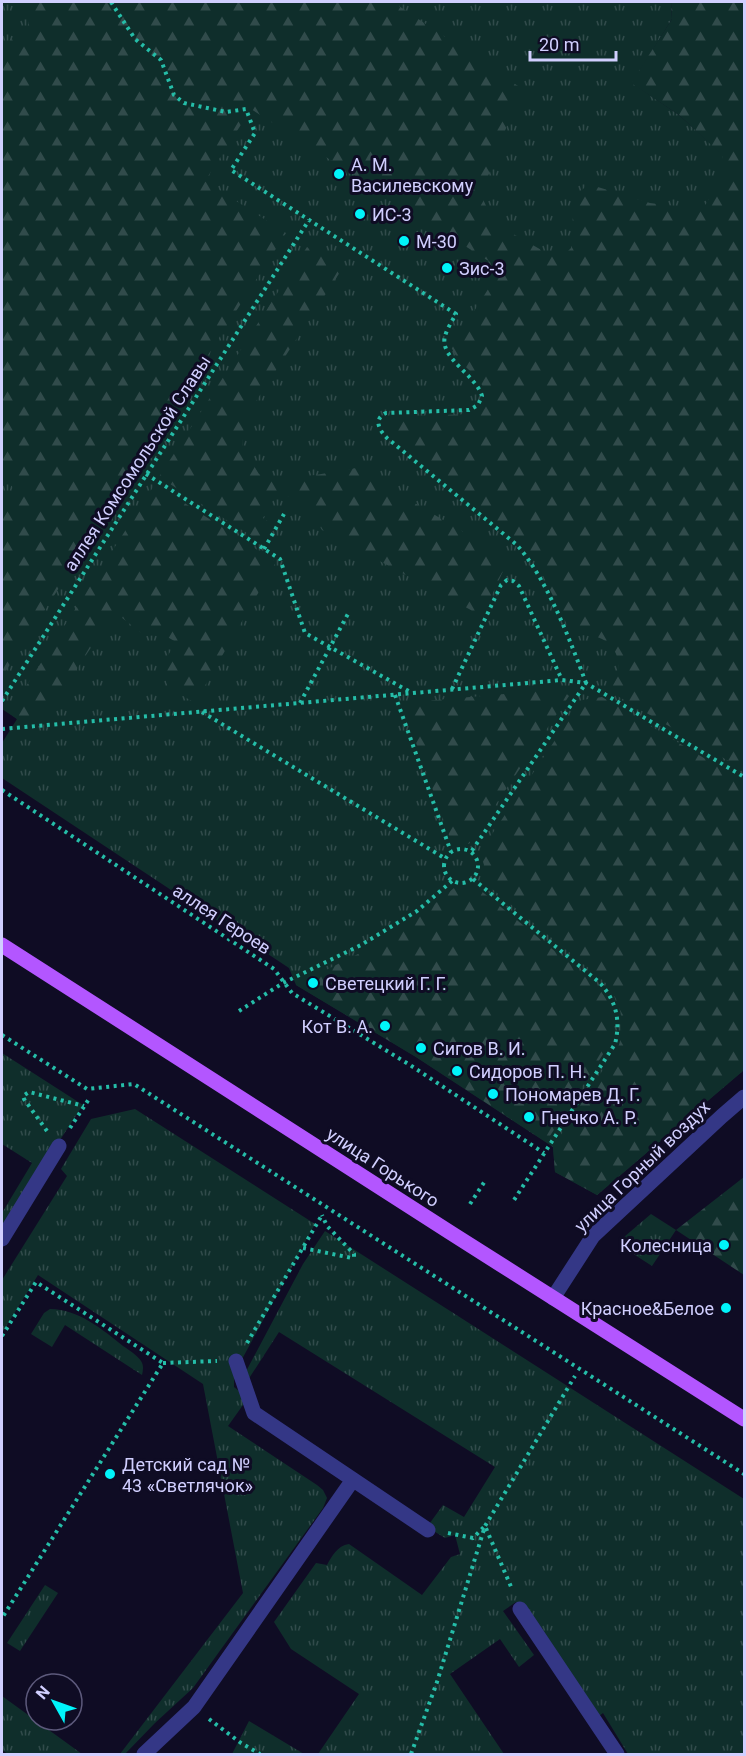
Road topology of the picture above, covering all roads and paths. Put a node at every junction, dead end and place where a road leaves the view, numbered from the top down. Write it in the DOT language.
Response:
graph roads {
  1 [pos="111,2"];
  2 [pos="309,220"];
  3 [pos="146,474"];
  4 [pos="284,514"];
  5 [pos="264,549"];
  6 [pos="349,612"];
  7 [pos="330,647"];
  8 [pos="562,680"];
  9 [pos="586,683"];
  10 [pos="452,690"];
  11 [pos="412,693"];
  12 [pos="395,694"];
  13 [pos="2,701"];
  14 [pos="300,703"];
  15 [pos="201,711"];
  16 [pos="2,729"];
  17 [pos="744,777"];
  18 [pos="2,790"];
  19 [pos="451,852"];
  20 [pos="471,852"];
  21 [pos="446,859"];
  22 [pos="473,879"];
  23 [pos="452,881"];
  24 [pos="2,945"];
  25 [pos="284,983"];
  26 [pos="239,1011"];
  27 [pos="2,1035"];
  28 [pos="744,1098"];
  29 [pos="89,1099"];
  30 [pos="59,1146"];
  31 [pos="544,1153"];
  32 [pos="485,1181"];
  33 [pos="514,1200"];
  34 [pos="470,1204"];
  35 [pos="2,1239"];
  36 [pos="303,1248"];
  37 [pos="553,1298"];
  38 [pos="2,1336"];
  39 [pos="236,1361"];
  40 [pos="164,1363"];
  41 [pos="575,1376"];
  42 [pos="744,1419"];
  43 [pos="744,1474"];
  44 [pos="352,1480"];
  45 [pos="485,1526"];
  46 [pos="428,1530"];
  47 [pos="520,1609"];
  48 [pos="2,1618"];
  49 [pos="194,1707"];
  50 [pos="144,1755"];
  51 [pos="260,1755"];
  52 [pos="411,1755"];
  53 [pos="617,1755"];
  1 -- 2 [label="path"];
  2 -- 3 [label="path, аллея Комсомольской Славы"];
  2 -- 9 [label="path"];
  3 -- 5 [label="path"];
  3 -- 13 [label="path, аллея Комсомольской Славы"];
  4 -- 5 [label="path"];
  5 -- 7 [label="path"];
  6 -- 7 [label="path"];
  7 -- 11 [label="path"];
  7 -- 14 [label="path"];
  8 -- 9 [label="path"];
  8 -- 10 [label="path"];
  8 -- 10 [label="path"];
  9 -- 17 [label="path"];
  9 -- 20 [label="path"];
  10 -- 11 [label="path"];
  11 -- 12 [label="path"];
  12 -- 14 [label="path"];
  12 -- 19 [label="path"];
  14 -- 15 [label="path"];
  15 -- 16 [label="path"];
  15 -- 21 [label="path"];
  18 -- 25 [label="path, аллея Героев"];
  19 -- 20 [label="path"];
  19 -- 21 [label="path"];
  20 -- 22 [label="path"];
  21 -- 23 [label="path"];
  22 -- 23 [label="path"];
  22 -- 31 [label="path"];
  23 -- 25 [label="path"];
  24 -- 37 [label="main road, улица Горького"];
  25 -- 26 [label="path"];
  25 -- 31 [label="path, аллея Героев"];
  27 -- 43 [label="path"];
  28 -- 37 [label="street, улица Горный воздух"];
  29 -- 30 [label="path"];
  30 -- 35 [label="street"];
  31 -- 33 [label="path"];
  32 -- 34 [label="path"];
  36 -- 36 [label="path"];
  36 -- 39 [label="path"];
  37 -- 42 [label="main road, улица Горького"];
  38 -- 40 [label="path"];
  39 -- 40 [label="path"];
  39 -- 44 [label="street"];
  40 -- 48 [label="path"];
  41 -- 45 [label="path"];
  44 -- 46 [label="street"];
  44 -- 49 [label="street"];
  45 -- 46 [label="path"];
  45 -- 47 [label="path"];
  45 -- 52 [label="path"];
  47 -- 53 [label="street"];
  49 -- 50 [label="street"];
  49 -- 51 [label="path"];
}
